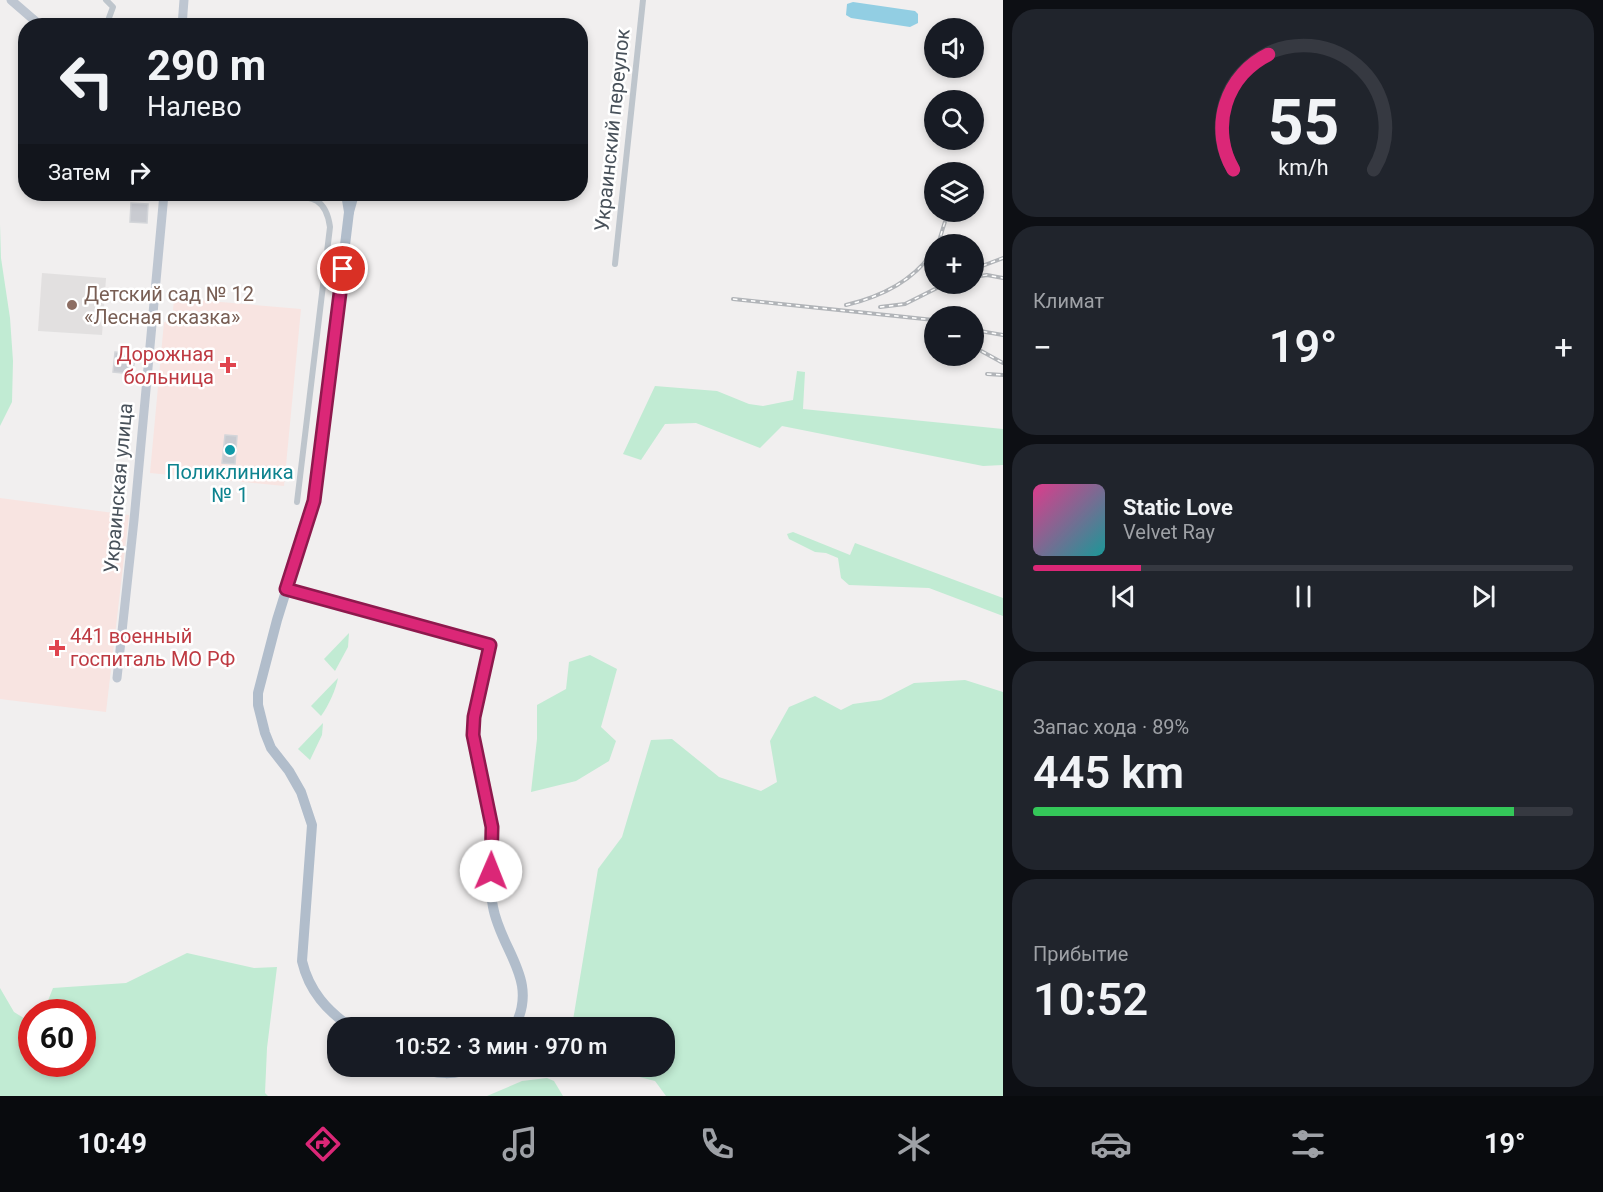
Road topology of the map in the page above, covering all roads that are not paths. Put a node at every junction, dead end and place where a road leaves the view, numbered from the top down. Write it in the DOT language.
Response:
graph roads {
  1 [pos="11,0"];
  2 [pos="106,0"];
  3 [pos="184,0"];
  4 [pos="643,0"];
  5 [pos="32,18"];
  6 [pos="109,18"];
  7 [pos="183,18"];
  8 [pos="163,201"];
  9 [pos="317,201"];
  10 [pos="347,201"];
  11 [pos="352,201"];
  12 [pos="349,212"];
  13 [pos="615,264"];
  14 [pos="297,502"];
  15 [pos="286,589"];
  16 [pos="117,678"];
  17 [pos="339,1017"];
  18 [pos="519,1017"];
  1 -- 5 [label="main road"];
  2 -- 6 [label="street"];
  3 -- 7 [label="main road"];
  4 -- 13 [label="street, Украинский переулок"];
  8 -- 16 [label="main road, Украинская улица"];
  9 -- 14 [label="street"];
  10 -- 12 [label="main road"];
  11 -- 12 [label="main road"];
  12 -- 15 [label="main road"];
  15 -- 17 [label="main road"];
  15 -- 18 [label="main road"];
}
